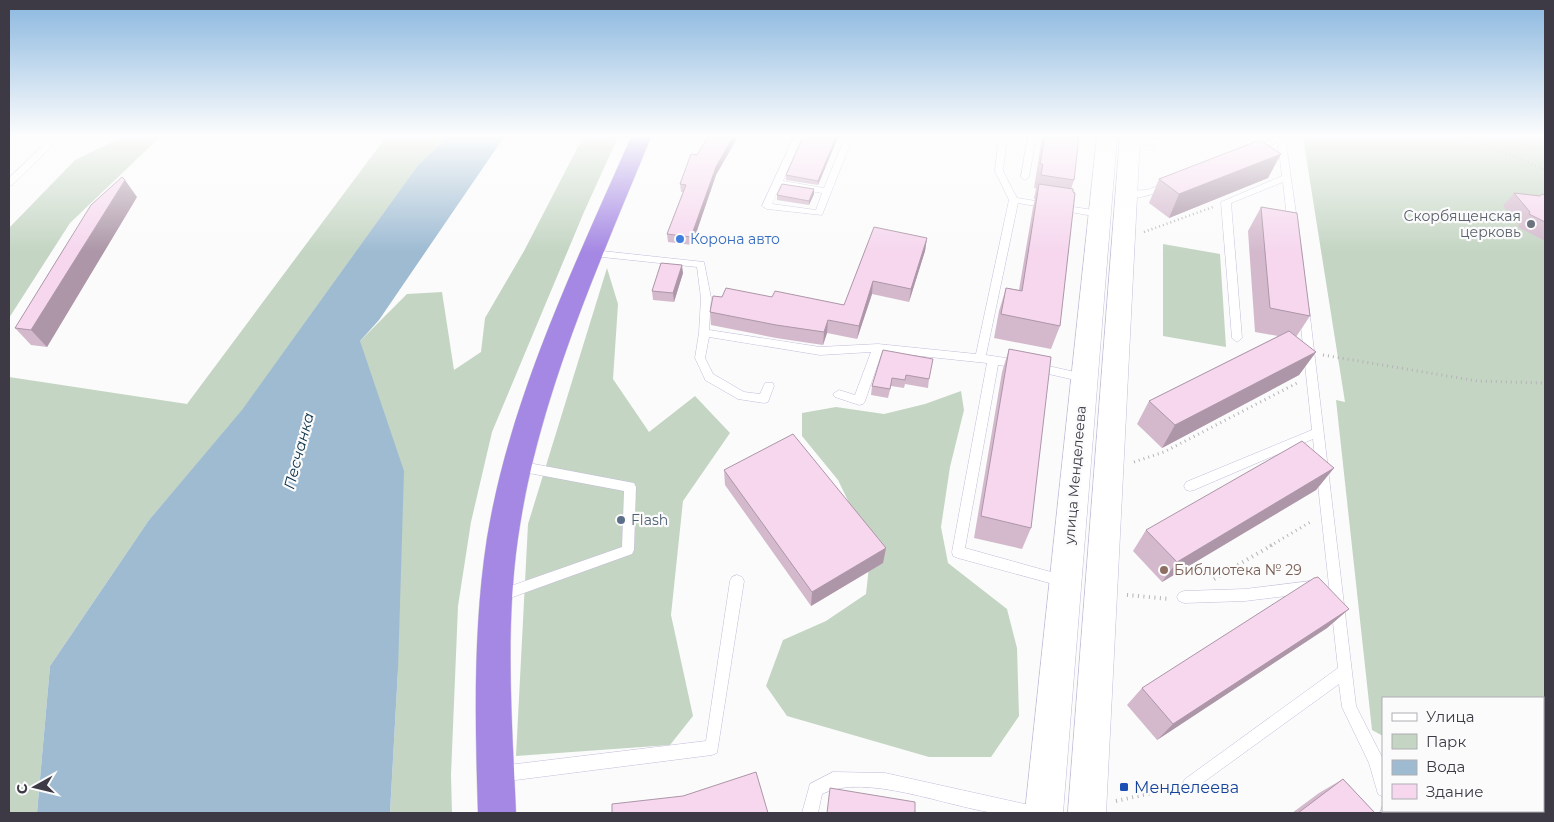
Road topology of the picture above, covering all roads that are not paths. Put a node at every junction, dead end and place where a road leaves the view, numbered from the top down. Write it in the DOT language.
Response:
graph roads {
  1 [pos="625,175"];
  2 [pos="780,175"];
  3 [pos="833,175"];
  4 [pos="1001,175"];
  5 [pos="1111,175"];
  6 [pos="1125,175"];
  7 [pos="1287,177"];
  8 [pos="1175,182"];
  9 [pos="777,183"];
  10 [pos="827,191"];
  11 [pos="1127,194"];
  12 [pos="1014,200"];
  13 [pos="1099,214"];
  14 [pos="1294,236"];
  15 [pos="593,253"];
  16 [pos="1302,295"];
  17 [pos="704,333"];
  18 [pos="1237,338"];
  19 [pos="878,348"];
  20 [pos="980,358"];
  21 [pos="993,360"];
  22 [pos="1084,378"];
  23 [pos="1115,383"];
  24 [pos="770,386"];
  25 [pos="839,394"];
  26 [pos="1319,432"];
  27 [pos="518,466"];
  28 [pos="1190,486"];
  29 [pos="737,581"];
  30 [pos="1065,582"];
  31 [pos="1336,585"];
  32 [pos="498,597"];
  33 [pos="1184,597"];
  34 [pos="1345,671"];
  35 [pos="1379,762"];
  36 [pos="496,774"];
  37 [pos="1382,782"];
  38 [pos="1190,784"];
  39 [pos="1096,808"];
  40 [pos="496,813"];
  41 [pos="810,813"];
  42 [pos="1029,813"];
  43 [pos="1044,813"];
  1 -- 15 [label="highway"];
  2 -- 9 [label="lane"];
  3 -- 10 [label="lane"];
  4 -- 12 [label="lane"];
  5 -- 13 [label="street, улица Менделеева"];
  6 -- 11 [label="street"];
  7 -- 14 [label="lane"];
  7 -- 18 [label="lane"];
  8 -- 11 [label="lane"];
  9 -- 10 [label="lane"];
  9 -- 10 [label="lane"];
  11 -- 23 [label="street"];
  12 -- 13 [label="lane"];
  12 -- 20 [label="lane"];
  13 -- 22 [label="street, улица Менделеева"];
  15 -- 17 [label="lane"];
  15 -- 27 [label="highway"];
  16 -- 26 [label="lane"];
  17 -- 19 [label="lane"];
  17 -- 24 [label="lane"];
  19 -- 20 [label="lane"];
  19 -- 25 [label="lane"];
  20 -- 21 [label="lane"];
  21 -- 22 [label="lane"];
  21 -- 30 [label="lane"];
  22 -- 23 [label="street"];
  22 -- 30 [label="street, улица Менделеева"];
  23 -- 39 [label="street"];
  26 -- 28 [label="lane"];
  26 -- 31 [label="lane"];
  27 -- 32 [label="highway"];
  27 -- 32 [label="lane"];
  29 -- 36 [label="lane"];
  30 -- 43 [label="street, улица Менделеева"];
  31 -- 33 [label="lane"];
  31 -- 34 [label="lane"];
  32 -- 36 [label="highway"];
  34 -- 35 [label="lane"];
  34 -- 38 [label="lane"];
  35 -- 37 [label="lane"];
  36 -- 40 [label="highway"];
  41 -- 42 [label="lane"];
}
